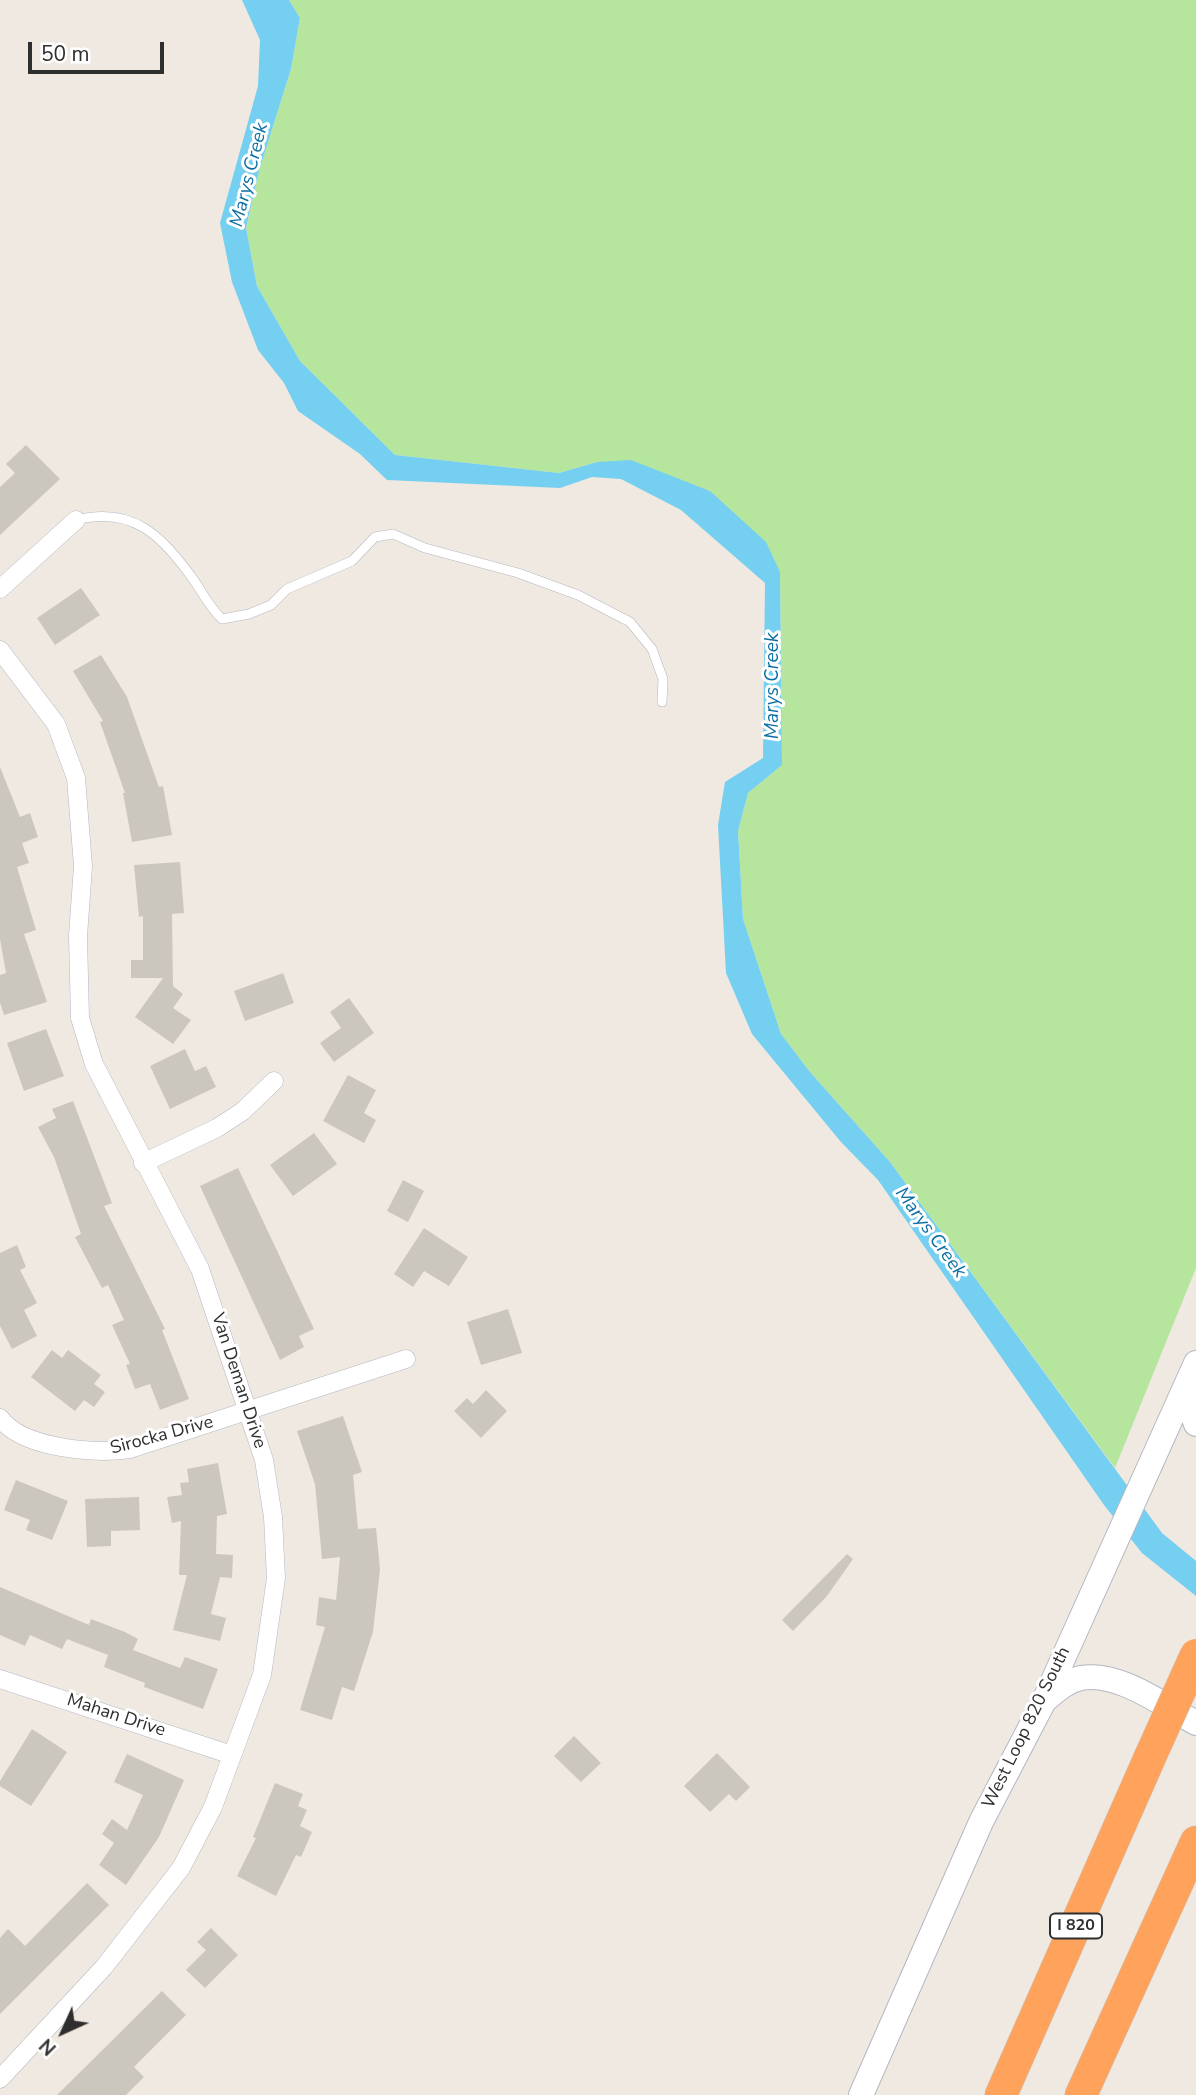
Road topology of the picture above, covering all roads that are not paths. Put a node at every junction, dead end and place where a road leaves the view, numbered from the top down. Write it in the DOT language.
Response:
graph roads {
  1 [pos="76,520"];
  2 [pos="0,589"];
  3 [pos="0,650"];
  4 [pos="662,702"];
  5 [pos="274,1081"];
  6 [pos="143,1163"];
  7 [pos="406,1359"];
  8 [pos="1196,1363"];
  9 [pos="1196,1382"];
  10 [pos="249,1412"];
  11 [pos="0,1418"];
  12 [pos="1196,1424"];
  13 [pos="1196,1655"];
  14 [pos="0,1679"];
  15 [pos="1044,1701"];
  16 [pos="1196,1723"];
  17 [pos="232,1755"];
  18 [pos="1196,1842"];
  19 [pos="0,2079"];
  20 [pos="861,2095"];
  21 [pos="1001,2095"];
  22 [pos="1081,2095"];
  1 -- 2 [label="street"];
  1 -- 4 [label="lane"];
  3 -- 6 [label="street, Van Deman Drive"];
  5 -- 6 [label="street"];
  6 -- 10 [label="street, Van Deman Drive"];
  7 -- 10 [label="street, Sirocka Drive"];
  8 -- 15 [label="main road, West Loop 820 South"];
  9 -- 12 [label="main road"];
  10 -- 11 [label="street, Sirocka Drive"];
  10 -- 17 [label="street, Van Deman Drive"];
  13 -- 21 [label="highway, I 820, bridge"];
  14 -- 17 [label="street, Mahan Drive"];
  15 -- 16 [label="main road"];
  15 -- 20 [label="main road, West Loop 820 South"];
  17 -- 19 [label="street, Van Deman Drive"];
  18 -- 22 [label="highway"];
}
